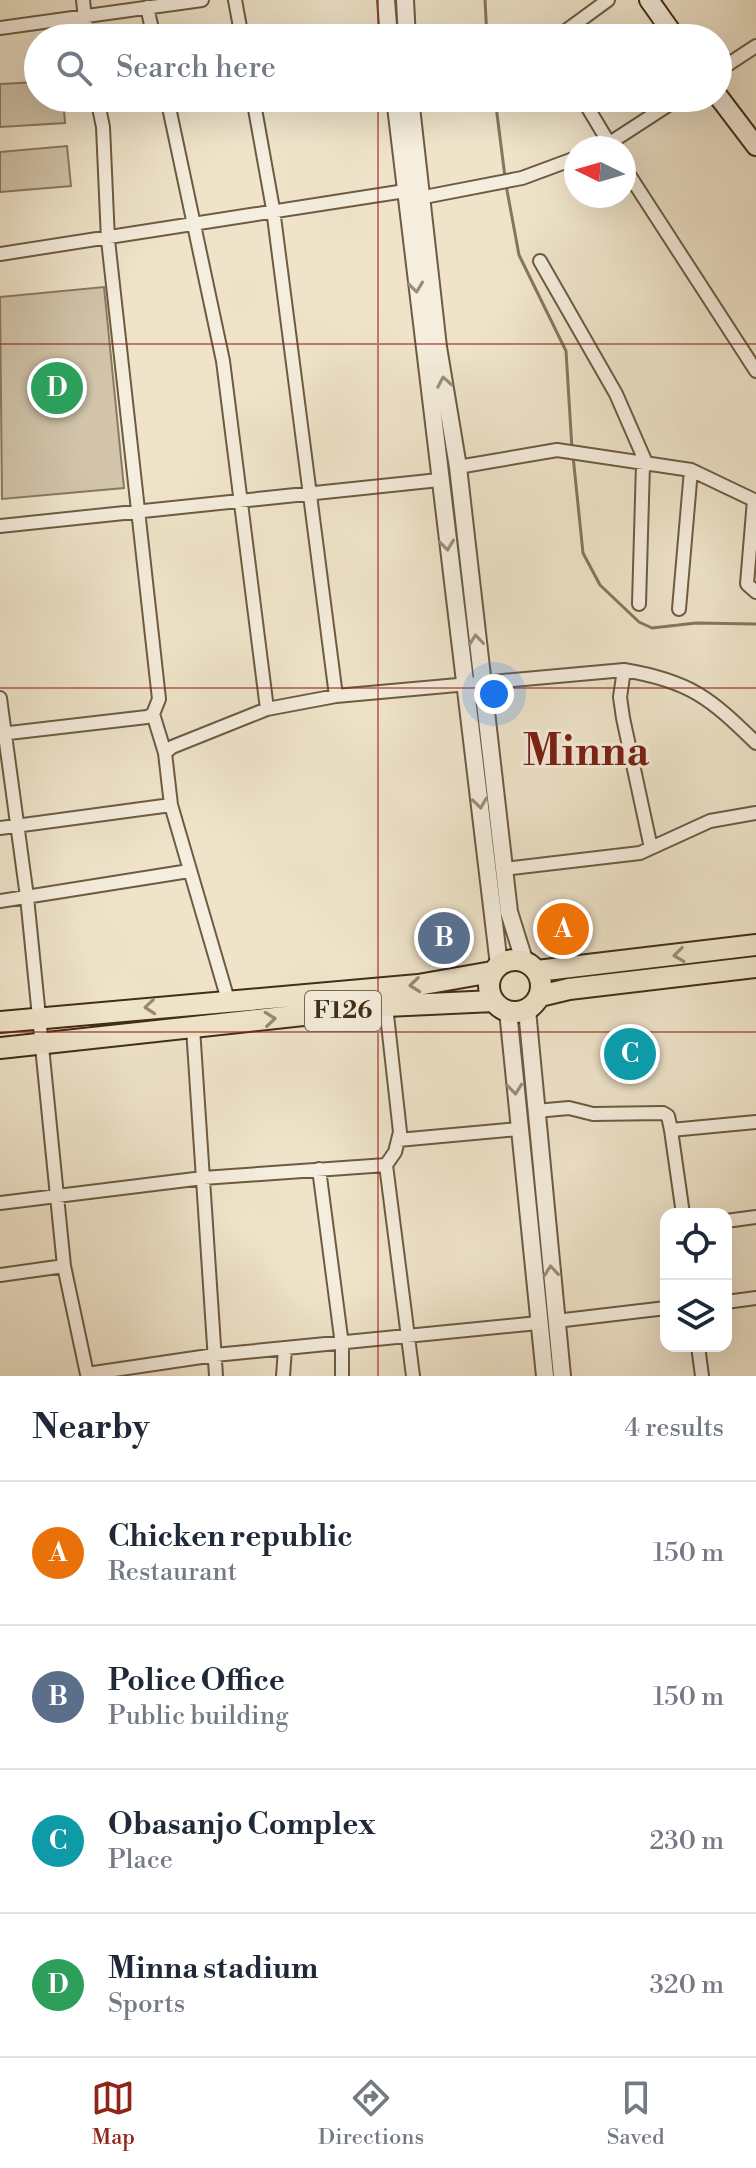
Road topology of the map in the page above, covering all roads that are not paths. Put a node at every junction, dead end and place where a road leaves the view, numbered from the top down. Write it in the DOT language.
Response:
graph roads {
  1 [pos="83,0"];
  2 [pos="202,0"];
  3 [pos="235,0"];
  4 [pos="386,0"];
  5 [pos="405,0"];
  6 [pos="608,0"];
  7 [pos="649,0"];
  8 [pos="147,7"];
  9 [pos="84,16"];
  10 [pos="28,24"];
  11 [pos="85,24"];
  12 [pos="151,24"];
  13 [pos="239,24"];
  14 [pos="388,24"];
  15 [pos="406,24"];
  16 [pos="575,24"];
  17 [pos="666,24"];
  18 [pos="24,25"];
  19 [pos="0,28"];
  20 [pos="756,46"];
  21 [pos="732,62"];
  22 [pos="100,112"];
  23 [pos="170,112"];
  24 [pos="256,112"];
  25 [pos="397,112"];
  26 [pos="410,112"];
  27 [pos="589,112"];
  28 [pos="659,112"];
  29 [pos="730,112"];
  30 [pos="602,136"];
  31 [pos="624,136"];
  32 [pos="756,146"];
  33 [pos="564,162"];
  34 [pos="636,186"];
  35 [pos="412,194"];
  36 [pos="273,209"];
  37 [pos="196,224"];
  38 [pos="108,240"];
  39 [pos="0,254"];
  40 [pos="540,261"];
  41 [pos="756,371"];
  42 [pos="645,464"];
  43 [pos="458,467"];
  44 [pos="691,470"];
  45 [pos="439,480"];
  46 [pos="308,493"];
  47 [pos="755,500"];
  48 [pos="242,501"];
  49 [pos="137,511"];
  50 [pos="0,526"];
  51 [pos="756,592"];
  52 [pos="639,604"];
  53 [pos="679,609"];
  54 [pos="624,670"];
  55 [pos="472,684"];
  56 [pos="336,696"];
  57 [pos="0,698"];
  58 [pos="267,709"];
  59 [pos="153,714"];
  60 [pos="2,734"];
  61 [pos="756,743"];
  62 [pos="165,753"];
  63 [pos="171,805"];
  64 [pos="756,813"];
  65 [pos="18,827"];
  66 [pos="0,828"];
  67 [pos="651,848"];
  68 [pos="504,869"];
  69 [pos="189,871"];
  70 [pos="27,897"];
  71 [pos="0,901"];
  72 [pos="756,945"];
  73 [pos="531,966"];
  74 [pos="756,967"];
  75 [pos="496,969"];
  76 [pos="228,1000"];
  77 [pos="517,1004"];
  78 [pos="386,1006"];
  79 [pos="39,1018"];
  80 [pos="0,1022"];
  81 [pos="193,1028"];
  82 [pos="42,1043"];
  83 [pos="0,1048"];
  84 [pos="536,1111"];
  85 [pos="756,1122"];
  86 [pos="519,1129"];
  87 [pos="671,1130"];
  88 [pos="398,1140"];
  89 [pos="386,1165"];
  90 [pos="319,1169"];
  91 [pos="203,1178"];
  92 [pos="59,1198"];
  93 [pos="0,1203"];
  94 [pos="682,1208"];
  95 [pos="756,1217"];
  96 [pos="732,1220"];
  97 [pos="64,1266"];
  98 [pos="0,1275"];
  99 [pos="756,1298"];
  100 [pos="732,1301"];
  101 [pos="660,1309"];
  102 [pos="556,1321"];
  103 [pos="538,1323"];
  104 [pos="408,1337"];
  105 [pos="342,1345"];
  106 [pos="285,1349"];
  107 [pos="699,1352"];
  108 [pos="215,1355"];
  109 [pos="216,1376"];
  110 [pos="283,1376"];
  111 [pos="342,1376"];
  112 [pos="413,1376"];
  113 [pos="545,1376"];
  114 [pos="562,1376"];
  115 [pos="702,1376"];
  1 -- 9 [label="street"];
  2 -- 8 [label="street"];
  3 -- 13 [label="street"];
  4 -- 14 [label="street"];
  5 -- 15 [label="street"];
  6 -- 16 [label="street"];
  7 -- 17 [label="main road"];
  8 -- 9 [label="street"];
  8 -- 12 [label="street"];
  9 -- 10 [label="street"];
  9 -- 11 [label="street"];
  18 -- 19 [label="street"];
  20 -- 21 [label="street"];
  22 -- 38 [label="street"];
  23 -- 37 [label="street"];
  24 -- 36 [label="street"];
  25 -- 35 [label="street"];
  26 -- 35 [label="street"];
  27 -- 30 [label="street"];
  28 -- 31 [label="street"];
  29 -- 32 [label="main road"];
  33 -- 35 [label="street"];
  34 -- 41 [label="street"];
  35 -- 36 [label="street"];
  43 -- 35 [label="street, one-way"];
  35 -- 45 [label="street, one-way"];
  36 -- 37 [label="street"];
  36 -- 46 [label="street"];
  37 -- 38 [label="street"];
  37 -- 48 [label="street"];
  38 -- 39 [label="street"];
  38 -- 49 [label="street"];
  40 -- 42 [label="street"];
  42 -- 43 [label="street"];
  42 -- 44 [label="street"];
  42 -- 52 [label="street"];
  55 -- 43 [label="street, one-way"];
  44 -- 47 [label="street"];
  44 -- 53 [label="street"];
  45 -- 46 [label="street"];
  45 -- 55 [label="street, one-way"];
  46 -- 48 [label="street"];
  46 -- 56 [label="street"];
  47 -- 51 [label="street"];
  48 -- 49 [label="street"];
  48 -- 58 [label="street"];
  49 -- 50 [label="street"];
  49 -- 59 [label="street"];
  54 -- 55 [label="street"];
  54 -- 61 [label="street"];
  54 -- 67 [label="street"];
  55 -- 56 [label="street"];
  55 -- 68 [label="street"];
  55 -- 75 [label="street, one-way"];
  56 -- 58 [label="street"];
  57 -- 60 [label="street"];
  58 -- 62 [label="street"];
  59 -- 60 [label="street"];
  59 -- 62 [label="street"];
  60 -- 65 [label="street"];
  62 -- 63 [label="street"];
  63 -- 65 [label="street"];
  63 -- 69 [label="street"];
  64 -- 67 [label="street"];
  65 -- 66 [label="street"];
  65 -- 70 [label="street"];
  67 -- 68 [label="street"];
  68 -- 73 [label="street"];
  69 -- 70 [label="street"];
  69 -- 76 [label="street"];
  70 -- 71 [label="street"];
  70 -- 79 [label="street"];
  72 -- 73 [label="main road, F126, one-way"];
  73 -- 75 [label="main road, F126"];
  73 -- 77 [label="main road"];
  74 -- 77 [label="main road, F126"];
  75 -- 76 [label="main road, F126, one-way"];
  75 -- 77 [label="main road"];
  76 -- 79 [label="main road, F126, one-way"];
  77 -- 78 [label="main road, F126"];
  77 -- 84 [label="street"];
  77 -- 86 [label="street, one-way"];
  81 -- 78 [label="main road, F126, one-way"];
  78 -- 88 [label="street"];
  79 -- 80 [label="main road, F126"];
  79 -- 82 [label="street"];
  81 -- 82 [label="main road, F126"];
  81 -- 91 [label="street"];
  82 -- 83 [label="main road, F126"];
  82 -- 92 [label="street"];
  84 -- 87 [label="street"];
  102 -- 84 [label="street, one-way"];
  85 -- 87 [label="street"];
  86 -- 88 [label="street"];
  86 -- 103 [label="street"];
  87 -- 94 [label="street"];
  88 -- 89 [label="street"];
  89 -- 90 [label="street"];
  89 -- 104 [label="street"];
  90 -- 91 [label="street"];
  90 -- 105 [label="street"];
  91 -- 92 [label="street"];
  91 -- 108 [label="street"];
  92 -- 93 [label="street"];
  92 -- 97 [label="street"];
  95 -- 96 [label="street"];
  97 -- 98 [label="street"];
  97 -- 108 [label="street"];
  99 -- 100 [label="street"];
  101 -- 102 [label="street"];
  102 -- 114 [label="street"];
  103 -- 104 [label="street"];
  103 -- 113 [label="street"];
  104 -- 105 [label="street"];
  104 -- 112 [label="street"];
  105 -- 106 [label="street"];
  105 -- 111 [label="street"];
  106 -- 108 [label="street"];
  106 -- 110 [label="street"];
  107 -- 115 [label="street"];
  108 -- 109 [label="street"];
}
